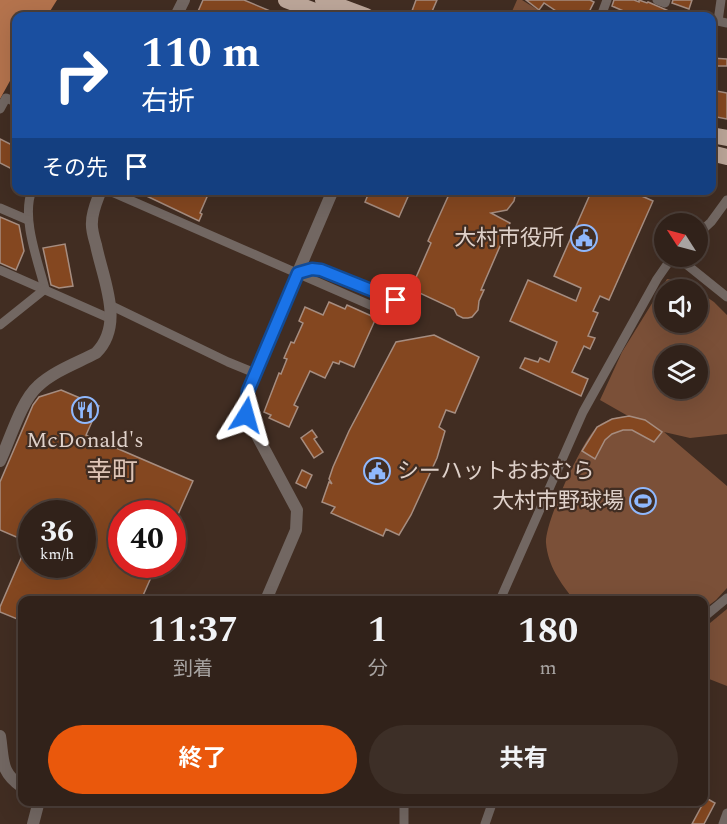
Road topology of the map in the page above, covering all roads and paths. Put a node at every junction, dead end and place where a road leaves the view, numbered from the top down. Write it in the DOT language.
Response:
graph roads {
  1 [pos="286,0"];
  2 [pos="323,0"];
  3 [pos="657,0"];
  4 [pos="666,0"];
  5 [pos="721,0"];
  6 [pos="318,12"];
  7 [pos="355,12"];
  8 [pos="727,23"];
  9 [pos="12,100"];
  10 [pos="0,109"];
  11 [pos="30,195"];
  12 [pos="99,195"];
  13 [pos="119,195"];
  14 [pos="331,195"];
  15 [pos="727,200"];
  16 [pos="0,208"];
  17 [pos="28,220"];
  18 [pos="708,225"];
  19 [pos="666,267"];
  20 [pos="688,267"];
  21 [pos="0,270"];
  22 [pos="298,273"];
  23 [pos="45,290"];
  24 [pos="727,297"];
  25 [pos="110,305"];
  26 [pos="111,319"];
  27 [pos="0,325"];
  28 [pos="255,372"];
  29 [pos="0,460"];
  30 [pos="268,596"];
  31 [pos="502,596"];
  32 [pos="727,598"];
  33 [pos="708,614"];
  34 [pos="0,736"];
  35 [pos="18,784"];
  36 [pos="38,806"];
  37 [pos="404,806"];
  38 [pos="492,806"];
  39 [pos="727,813"];
  40 [pos="33,824"];
  41 [pos="404,824"];
  42 [pos="485,824"];
  43 [pos="723,824"];
  1 -- 6 [label="highway"];
  2 -- 7 [label="highway"];
  3 -- 4 [label="street"];
  5 -- 8 [label="street"];
  9 -- 10 [label="street"];
  11 -- 17 [label="street"];
  12 -- 25 [label="street"];
  13 -- 22 [label="street"];
  14 -- 22 [label="street"];
  15 -- 18 [label="street"];
  16 -- 17 [label="street"];
  17 -- 23 [label="street"];
  19 -- 31 [label="street"];
  20 -- 24 [label="street"];
  21 -- 23 [label="street"];
  22 -- 22 [label="street"];
  22 -- 28 [label="street"];
  23 -- 26 [label="street"];
  23 -- 27 [label="street"];
  25 -- 26 [label="street"];
  25 -- 28 [label="street"];
  26 -- 29 [label="street"];
  28 -- 30 [label="street"];
  32 -- 33 [label="street"];
  34 -- 35 [label="street"];
  36 -- 40 [label="street"];
  37 -- 41 [label="street"];
  38 -- 42 [label="street"];
  39 -- 43 [label="street"];
}
